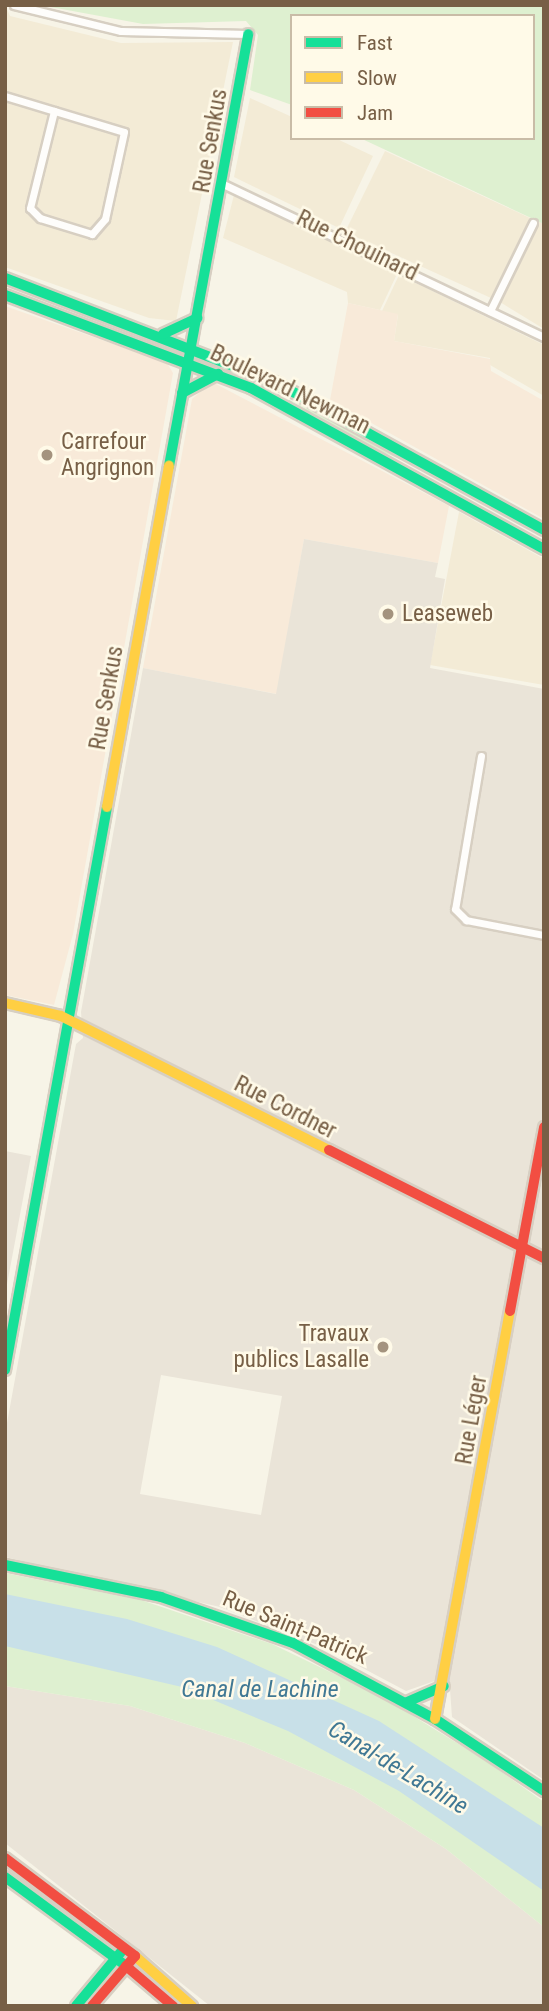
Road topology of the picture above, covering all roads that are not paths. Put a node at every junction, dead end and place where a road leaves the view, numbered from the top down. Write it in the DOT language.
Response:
graph roads {
  1 [pos="14,5"];
  2 [pos="248,34"];
  3 [pos="5,96"];
  4 [pos="54,111"];
  5 [pos="223,184"];
  6 [pos="533,223"];
  7 [pos="5,278"];
  8 [pos="5,295"];
  9 [pos="490,311"];
  10 [pos="198,317"];
  11 [pos="163,334"];
  12 [pos="544,337"];
  13 [pos="192,346"];
  14 [pos="188,361"];
  15 [pos="219,374"];
  16 [pos="182,393"];
  17 [pos="544,530"];
  18 [pos="544,549"];
  19 [pos="481,756"];
  20 [pos="544,934"];
  21 [pos="5,1003"];
  22 [pos="68,1020"];
  23 [pos="544,1127"];
  24 [pos="522,1247"];
  25 [pos="544,1258"];
  26 [pos="5,1370"];
  27 [pos="5,1565"];
  28 [pos="444,1686"];
  29 [pos="407,1702"];
  30 [pos="435,1719"];
  31 [pos="544,1791"];
  32 [pos="5,1858"];
  33 [pos="5,1877"];
  34 [pos="125,1947"];
  35 [pos="135,1956"];
  36 [pos="117,1958"];
  37 [pos="126,1966"];
  38 [pos="76,2006"];
  39 [pos="92,2006"];
  40 [pos="173,2006"];
  41 [pos="192,2006"];
  1 -- 2 [label="street"];
  2 -- 5 [label="street, Rue Senkus"];
  3 -- 4 [label="street"];
  4 -- 4 [label="street"];
  5 -- 9 [label="street, Rue Chouinard"];
  5 -- 10 [label="street, Rue Senkus"];
  6 -- 9 [label="street"];
  7 -- 11 [label="street, Boulevard Newman"];
  8 -- 14 [label="street, Boulevard Newman"];
  9 -- 12 [label="street, Rue Chouinard"];
  10 -- 11 [label="street"];
  10 -- 13 [label="street, Rue Senkus"];
  11 -- 13 [label="street, Boulevard Newman"];
  13 -- 14 [label="street, Rue Senkus"];
  13 -- 17 [label="street, Boulevard Newman"];
  14 -- 15 [label="street, Boulevard Newman"];
  14 -- 16 [label="street, Rue Senkus"];
  15 -- 16 [label="street"];
  15 -- 18 [label="street, Boulevard Newman"];
  16 -- 22 [label="street, Rue Senkus"];
  19 -- 20 [label="street"];
  21 -- 22 [label="street, Rue Cordner"];
  22 -- 24 [label="street, Rue Cordner"];
  22 -- 26 [label="street, Rue Senkus"];
  23 -- 24 [label="street, Rue Léger"];
  24 -- 25 [label="street, Rue Cordner"];
  24 -- 28 [label="street, Rue Léger"];
  27 -- 29 [label="street, Rue Saint-Patrick"];
  28 -- 29 [label="street"];
  28 -- 30 [label="street, Rue Léger"];
  29 -- 30 [label="street, Rue Saint-Patrick"];
  30 -- 31 [label="street, Rue Saint-Patrick"];
  32 -- 34 [label="street"];
  33 -- 36 [label="street"];
  34 -- 35 [label="street"];
  34 -- 36 [label="street"];
  35 -- 37 [label="street"];
  35 -- 41 [label="street"];
  36 -- 37 [label="street"];
  36 -- 38 [label="street"];
  37 -- 39 [label="street"];
  37 -- 40 [label="street"];
}
